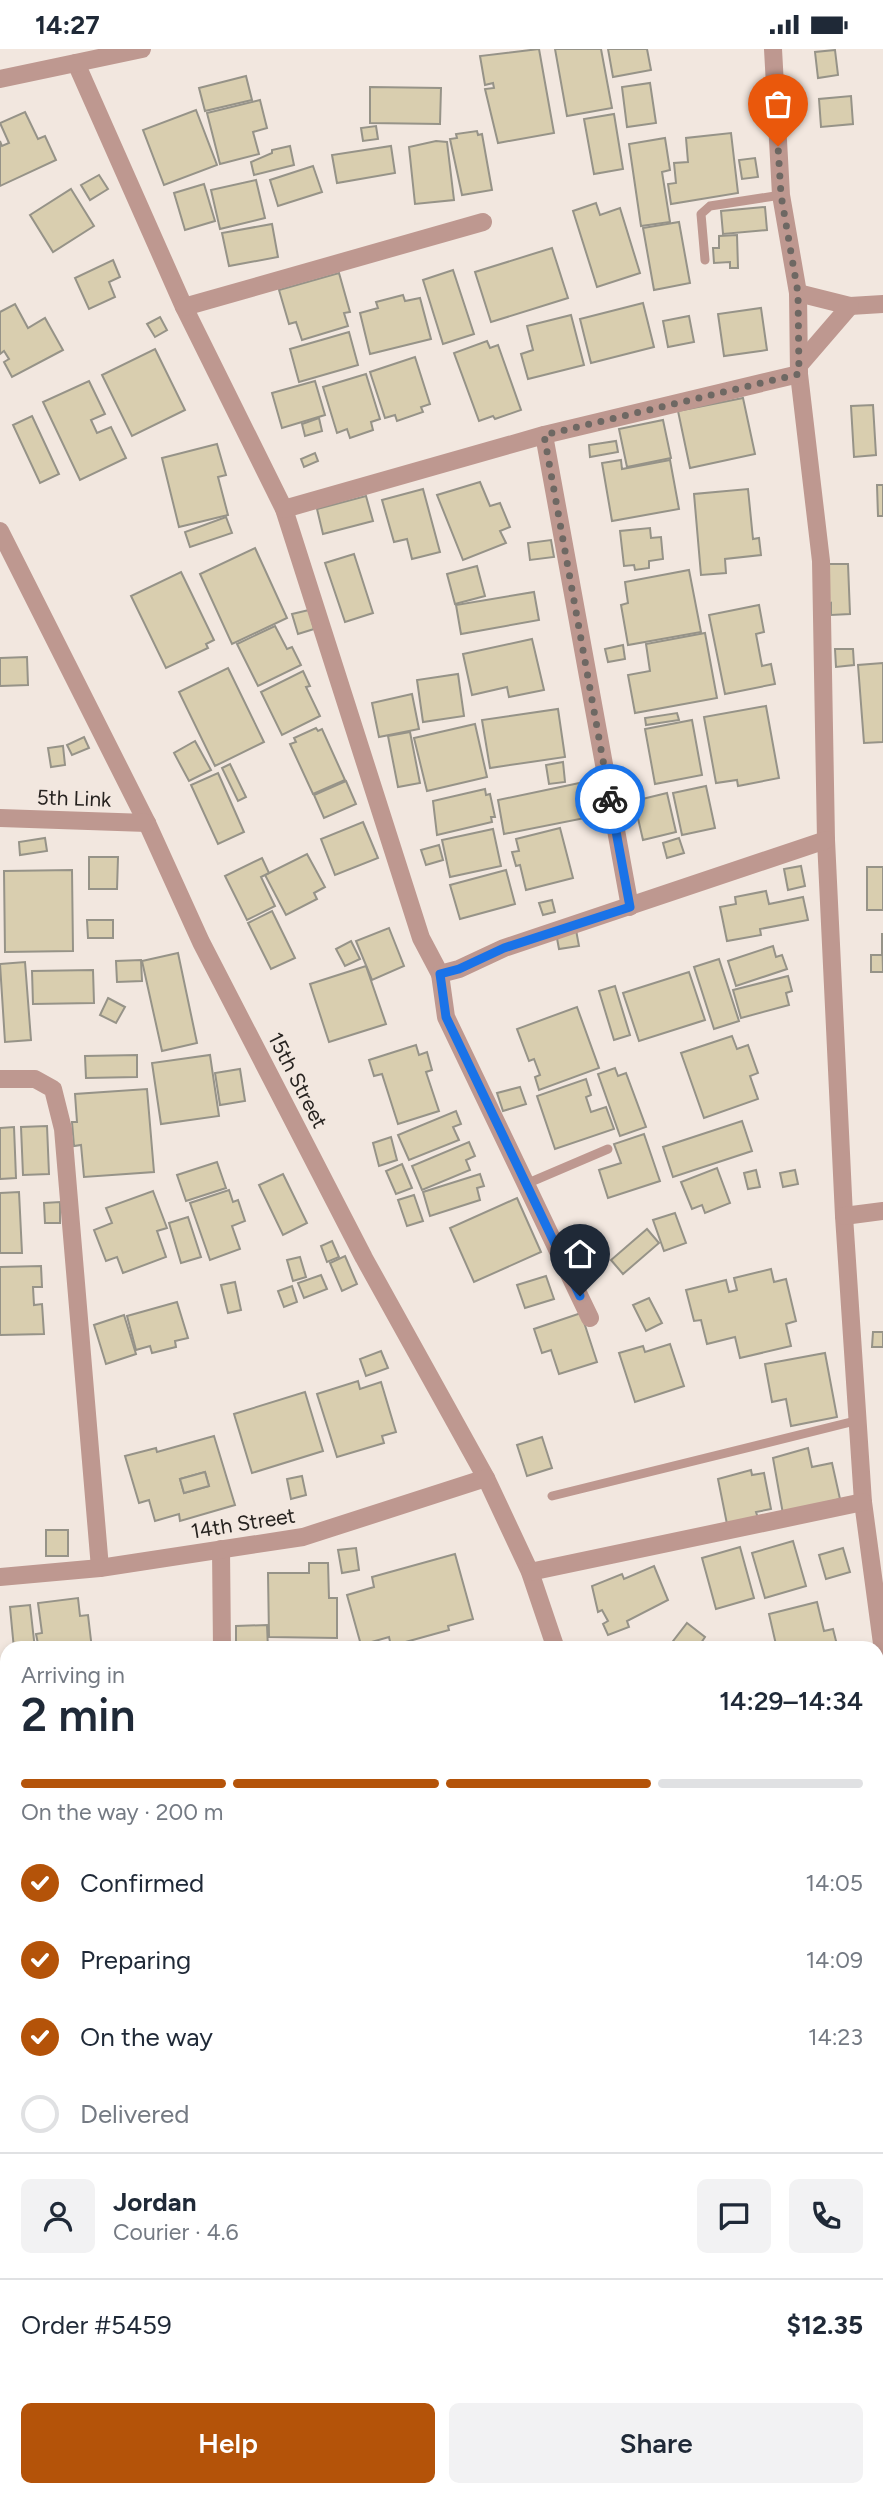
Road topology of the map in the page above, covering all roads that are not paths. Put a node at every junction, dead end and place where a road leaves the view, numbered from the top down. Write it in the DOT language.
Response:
graph roads {
  1 [pos="142,49"];
  2 [pos="773,49"];
  3 [pos="76,63"];
  4 [pos="0,79"];
  5 [pos="781,195"];
  6 [pos="483,222"];
  7 [pos="705,260"];
  8 [pos="798,293"];
  9 [pos="883,304"];
  10 [pos="850,306"];
  11 [pos="184,307"];
  12 [pos="799,369"];
  13 [pos="544,435"];
  14 [pos="284,509"];
  15 [pos="0,532"];
  16 [pos="0,818"];
  17 [pos="147,823"];
  18 [pos="827,840"];
  19 [pos="630,907"];
  20 [pos="440,974"];
  21 [pos="0,1079"];
  22 [pos="608,1149"];
  23 [pos="526,1184"];
  24 [pos="883,1211"];
  25 [pos="844,1216"];
  26 [pos="590,1318"];
  27 [pos="859,1420"];
  28 [pos="486,1478"];
  29 [pos="552,1496"];
  30 [pos="863,1502"];
  31 [pos="222,1549"];
  32 [pos="100,1568"];
  33 [pos="530,1572"];
  34 [pos="0,1577"];
  35 [pos="222,1641"];
  36 [pos="553,1641"];
  37 [pos="882,1641"];
  1 -- 3 [label="street"];
  2 -- 5 [label="street"];
  3 -- 4 [label="street"];
  3 -- 11 [label="street"];
  5 -- 7 [label="lane"];
  5 -- 8 [label="street"];
  6 -- 11 [label="street"];
  8 -- 10 [label="street"];
  8 -- 12 [label="street"];
  9 -- 10 [label="street"];
  10 -- 12 [label="street"];
  11 -- 14 [label="street"];
  12 -- 13 [label="street"];
  12 -- 18 [label="street"];
  13 -- 14 [label="street"];
  13 -- 19 [label="street"];
  14 -- 20 [label="street"];
  15 -- 17 [label="street, 15th Street"];
  16 -- 17 [label="street, 5th Link"];
  17 -- 28 [label="street, 15th Street"];
  18 -- 19 [label="street"];
  18 -- 25 [label="street"];
  19 -- 20 [label="street"];
  20 -- 23 [label="street"];
  21 -- 32 [label="street"];
  22 -- 23 [label="lane"];
  23 -- 26 [label="street"];
  24 -- 25 [label="street"];
  25 -- 27 [label="street"];
  27 -- 29 [label="lane"];
  27 -- 30 [label="street"];
  28 -- 31 [label="street, 14th Street"];
  28 -- 33 [label="street, 15th Street"];
  30 -- 33 [label="street"];
  30 -- 37 [label="street"];
  31 -- 32 [label="street, 14th Street"];
  31 -- 35 [label="street"];
  32 -- 34 [label="street, 14th Street"];
  33 -- 36 [label="street, 15th Street"];
}
